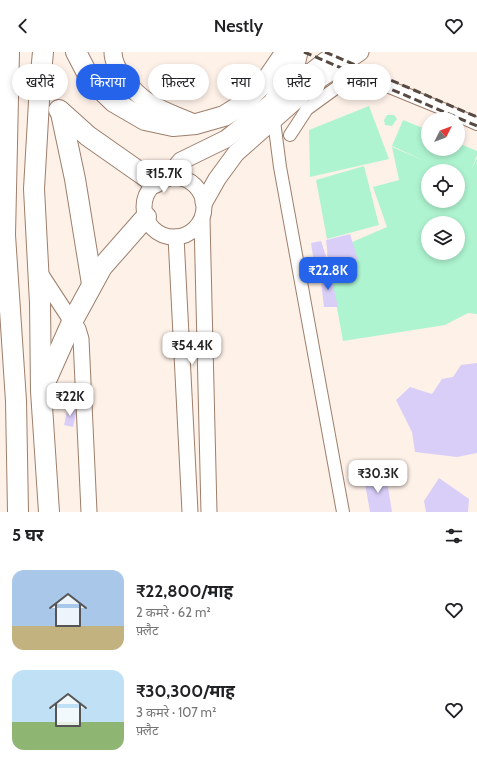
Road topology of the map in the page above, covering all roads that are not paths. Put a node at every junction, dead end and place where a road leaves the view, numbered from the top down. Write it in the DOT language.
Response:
graph roads {
  1 [pos="9,52"];
  2 [pos="43,52"];
  3 [pos="76,52"];
  4 [pos="113,52"];
  5 [pos="286,52"];
  6 [pos="299,52"];
  7 [pos="339,52"];
  8 [pos="360,52"];
  9 [pos="42,64"];
  10 [pos="39,100"];
  11 [pos="52,100"];
  12 [pos="272,102"];
  13 [pos="61,113"];
  14 [pos="274,121"];
  15 [pos="203,122"];
  16 [pos="477,124"];
  17 [pos="290,135"];
  18 [pos="161,181"];
  19 [pos="204,202"];
  20 [pos="146,217"];
  21 [pos="202,220"];
  22 [pos="3,221"];
  23 [pos="176,237"];
  24 [pos="38,270"];
  25 [pos="92,284"];
  26 [pos="72,322"];
  27 [pos="0,361"];
  28 [pos="41,390"];
  29 [pos="16,402"];
  30 [pos="18,512"];
  31 [pos="49,512"];
  32 [pos="89,512"];
  33 [pos="190,512"];
  34 [pos="209,512"];
  35 [pos="343,512"];
  1 -- 22 [label="highway"];
  2 -- 9 [label="highway"];
  3 -- 15 [label="highway"];
  4 -- 15 [label="main road"];
  5 -- 15 [label="highway"];
  6 -- 12 [label="main road"];
  7 -- 12 [label="main road"];
  8 -- 14 [label="main road"];
  10 -- 24 [label="highway"];
  11 -- 13 [label="highway"];
  12 -- 18 [label="main road"];
  13 -- 18 [label="highway"];
  13 -- 25 [label="highway"];
  14 -- 19 [label="main road"];
  14 -- 35 [label="street"];
  16 -- 17 [label="street"];
  18 -- 19 [label="street"];
  18 -- 20 [label="street"];
  19 -- 21 [label="street"];
  20 -- 23 [label="street"];
  20 -- 25 [label="highway"];
  21 -- 23 [label="street"];
  21 -- 34 [label="street"];
  22 -- 29 [label="highway"];
  23 -- 33 [label="street"];
  24 -- 26 [label="street"];
  24 -- 28 [label="highway"];
  25 -- 26 [label="highway"];
  26 -- 28 [label="highway"];
  26 -- 32 [label="street"];
  27 -- 29 [label="highway"];
  28 -- 31 [label="highway"];
  29 -- 30 [label="highway"];
}
